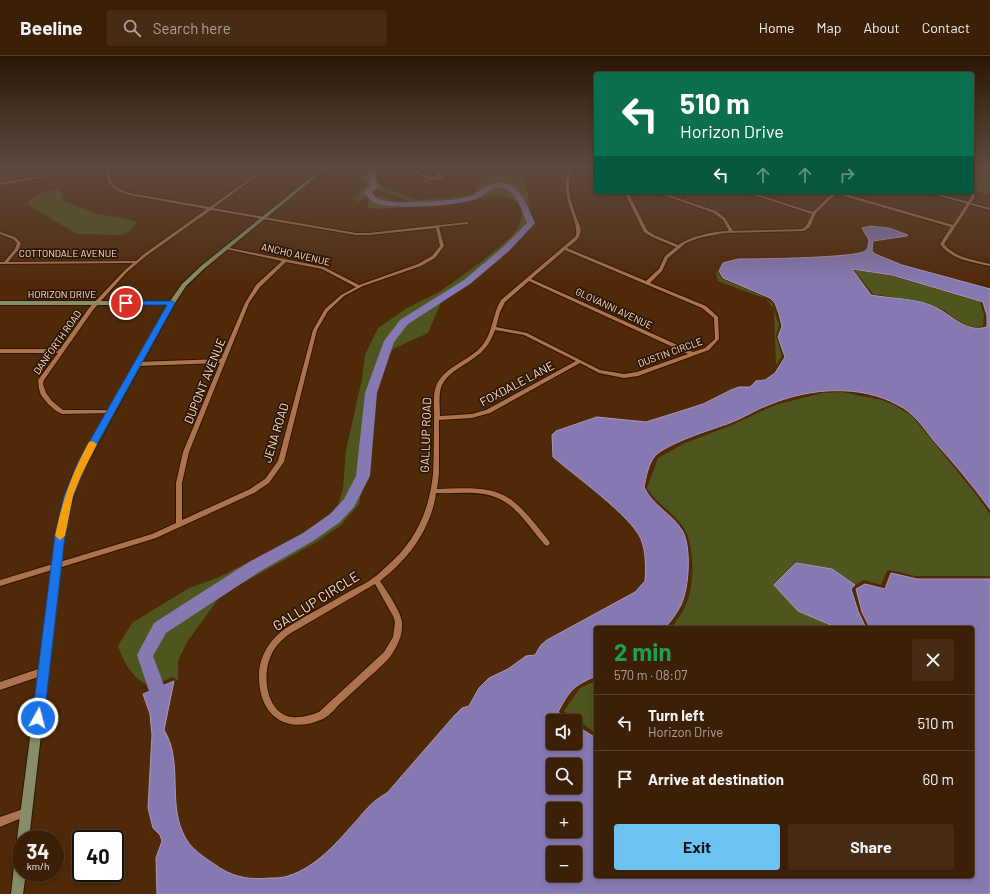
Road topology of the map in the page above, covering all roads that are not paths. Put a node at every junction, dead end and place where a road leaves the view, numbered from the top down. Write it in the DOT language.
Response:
graph roads {
  1 [pos="200,206"];
  2 [pos="213,206"];
  3 [pos="278,206"];
  4 [pos="572,206"];
  5 [pos="633,206"];
  6 [pos="698,206"];
  7 [pos="792,206"];
  8 [pos="821,206"];
  9 [pos="884,206"];
  10 [pos="966,206"];
  11 [pos="976,206"];
  12 [pos="210,208"];
  13 [pos="990,210"];
  14 [pos="814,213"];
  15 [pos="264,218"];
  16 [pos="467,223"];
  17 [pos="437,226"];
  18 [pos="952,226"];
  19 [pos="732,232"];
  20 [pos="0,233"];
  21 [pos="678,246"];
  22 [pos="226,248"];
  23 [pos="564,248"];
  24 [pos="285,260"];
  25 [pos="136,262"];
  26 [pos="0,263"];
  27 [pos="5,263"];
  28 [pos="990,265"];
  29 [pos="529,279"];
  30 [pos="647,282"];
  31 [pos="358,286"];
  32 [pos="0,303"];
  33 [pos="96,303"];
  34 [pos="172,303"];
  35 [pos="495,328"];
  36 [pos="0,351"];
  37 [pos="61,351"];
  38 [pos="692,354"];
  39 [pos="224,361"];
  40 [pos="580,362"];
  41 [pos="137,364"];
  42 [pos="110,412"];
  43 [pos="436,418"];
  44 [pos="434,491"];
  45 [pos="179,524"];
  46 [pos="547,543"];
  47 [pos="56,566"];
  48 [pos="376,580"];
  49 [pos="0,583"];
  50 [pos="44,671"];
  51 [pos="0,686"];
  52 [pos="26,812"];
  53 [pos="0,822"];
  54 [pos="24,830"];
  55 [pos="18,882"];
  56 [pos="16,894"];
  1 -- 12 [label="street"];
  2 -- 12 [label="street, DANFORTH ROAD"];
  3 -- 15 [label="street"];
  4 -- 23 [label="street, GALLUP ROAD"];
  5 -- 21 [label="street"];
  6 -- 19 [label="street"];
  7 -- 14 [label="street"];
  8 -- 14 [label="street"];
  9 -- 18 [label="street"];
  10 -- 18 [label="street"];
  11 -- 13 [label="street"];
  12 -- 15 [label="street"];
  12 -- 25 [label="street, DANFORTH ROAD"];
  14 -- 19 [label="street"];
  15 -- 17 [label="street"];
  15 -- 22 [label="street"];
  16 -- 17 [label="street"];
  17 -- 31 [label="street, JENA ROAD"];
  18 -- 28 [label="street"];
  19 -- 21 [label="street"];
  20 -- 27 [label="street"];
  21 -- 30 [label="street"];
  22 -- 24 [label="street, ANCHO AVENUE"];
  22 -- 34 [label="street"];
  23 -- 29 [label="street, GALLUP ROAD"];
  23 -- 30 [label="street, DUSTIN CIRCLE"];
  24 -- 31 [label="street, ANCHO AVENUE"];
  24 -- 39 [label="street, DUPONT AVENUE"];
  25 -- 27 [label="street, COTTONDALE AVENUE"];
  25 -- 33 [label="street, DANFORTH ROAD"];
  26 -- 27 [label="street, COTTONDALE AVENUE"];
  29 -- 35 [label="street, GALLUP ROAD"];
  29 -- 38 [label="street, GLOVANNI AVENUE"];
  30 -- 38 [label="street, DUSTIN CIRCLE"];
  31 -- 45 [label="street, JENA ROAD"];
  32 -- 33 [label="street, HORIZON DRIVE"];
  33 -- 34 [label="street, HORIZON DRIVE"];
  33 -- 37 [label="street, DANFORTH ROAD"];
  34 -- 41 [label="street"];
  35 -- 40 [label="street, DUSTIN CIRCLE"];
  35 -- 43 [label="street, GALLUP ROAD"];
  36 -- 37 [label="street"];
  37 -- 42 [label="street, DANFORTH ROAD"];
  38 -- 40 [label="street, DUSTIN CIRCLE"];
  39 -- 41 [label="street"];
  39 -- 45 [label="street, DUPONT AVENUE"];
  40 -- 43 [label="street, FOXDALE LANE"];
  41 -- 42 [label="street"];
  42 -- 47 [label="street"];
  43 -- 44 [label="street, GALLUP ROAD"];
  44 -- 46 [label="street"];
  44 -- 48 [label="street, GALLUP ROAD"];
  45 -- 47 [label="street, JENA ROAD"];
  47 -- 49 [label="street, JENA ROAD"];
  47 -- 50 [label="street"];
  48 -- 48 [label="street, GALLUP CIRCLE"];
  50 -- 51 [label="street"];
  50 -- 52 [label="street"];
  52 -- 53 [label="street"];
  52 -- 54 [label="street"];
  55 -- 56 [label="street"];
}
